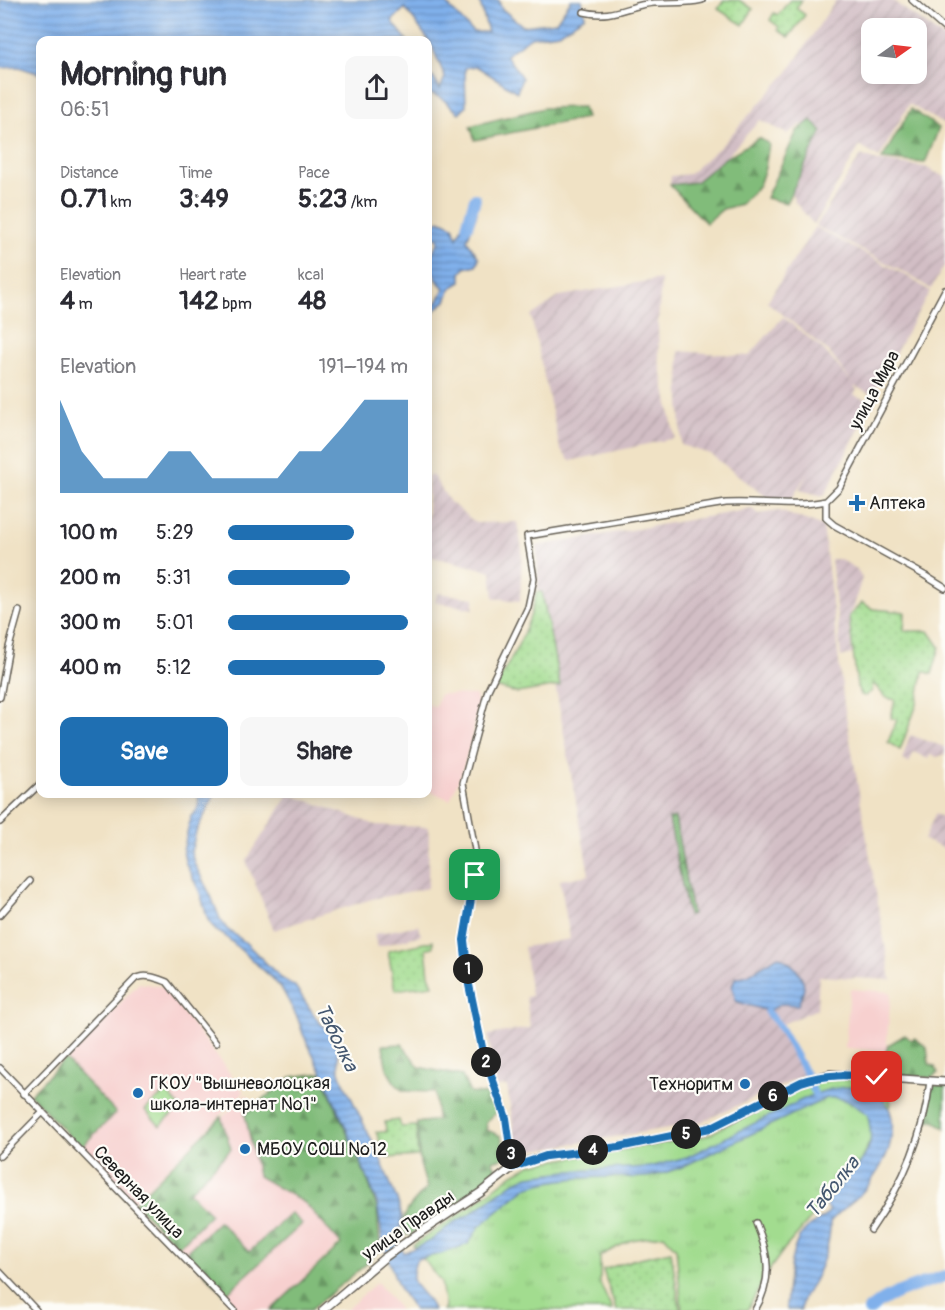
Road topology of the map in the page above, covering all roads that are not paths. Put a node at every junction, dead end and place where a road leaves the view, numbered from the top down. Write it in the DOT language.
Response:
graph roads {
  1 [pos="702,0"];
  2 [pos="912,0"];
  3 [pos="584,12"];
  4 [pos="945,29"];
  5 [pos="945,290"];
  6 [pos="825,501"];
  7 [pos="945,588"];
  8 [pos="19,611"];
  9 [pos="0,697"];
  10 [pos="36,788"];
  11 [pos="0,822"];
  12 [pos="30,881"];
  13 [pos="0,915"];
  14 [pos="216,1043"];
  15 [pos="0,1068"];
  16 [pos="930,1081"];
  17 [pos="945,1082"];
  18 [pos="24,1094"];
  19 [pos="42,1113"];
  20 [pos="0,1156"];
  21 [pos="513,1167"];
  22 [pos="756,1223"];
  23 [pos="871,1230"];
  24 [pos="0,1272"];
  25 [pos="36,1310"];
  26 [pos="234,1310"];
  27 [pos="322,1310"];
  28 [pos="755,1310"];
  1 -- 3 [label="street"];
  2 -- 4 [label="street"];
  5 -- 6 [label="street, улица Мира"];
  6 -- 7 [label="street"];
  6 -- 21 [label="street"];
  8 -- 9 [label="street"];
  10 -- 11 [label="street"];
  12 -- 13 [label="street"];
  14 -- 18 [label="street"];
  15 -- 18 [label="street, Северная улица"];
  16 -- 17 [label="street"];
  16 -- 21 [label="street"];
  16 -- 23 [label="street"];
  18 -- 19 [label="street, Северная улица"];
  19 -- 20 [label="street"];
  19 -- 26 [label="street, Северная улица"];
  21 -- 27 [label="street, улица Правды"];
  22 -- 28 [label="street"];
  24 -- 25 [label="street"];
}
